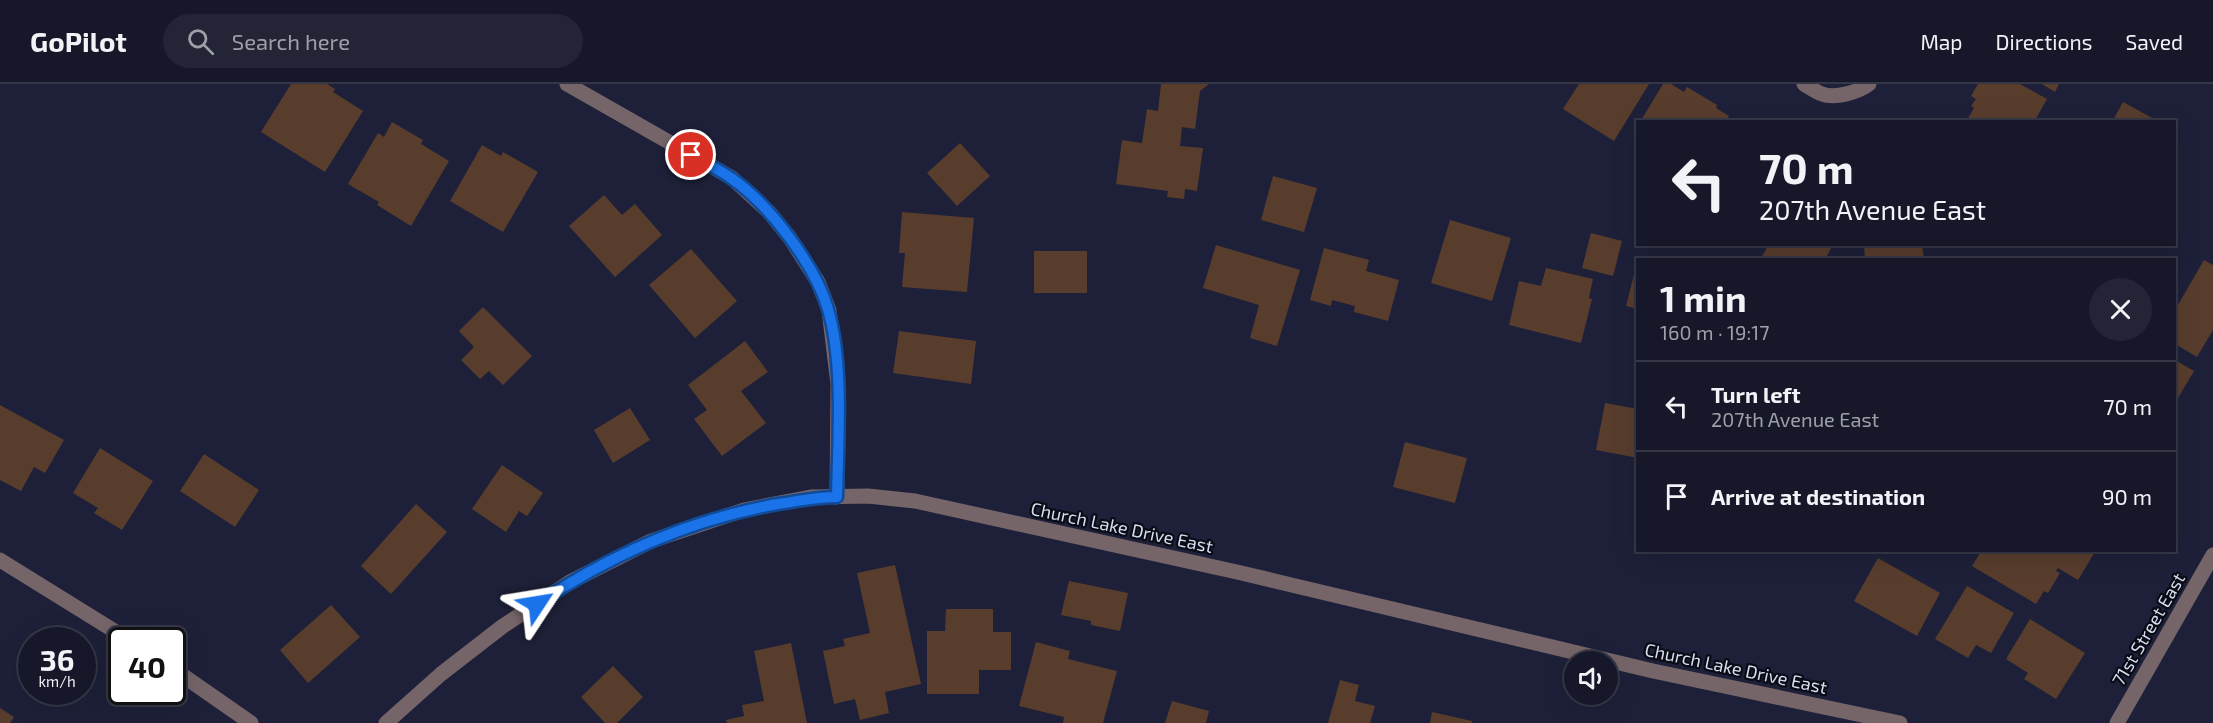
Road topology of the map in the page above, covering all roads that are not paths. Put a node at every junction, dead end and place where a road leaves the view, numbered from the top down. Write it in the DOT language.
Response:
graph roads {
  1 [pos="567,84"];
  2 [pos="1804,84"];
  3 [pos="1865,87"];
  4 [pos="837,497"];
  5 [pos="2213,555"];
  6 [pos="0,560"];
  7 [pos="108,627"];
  8 [pos="186,678"];
  9 [pos="251,723"];
  10 [pos="386,723"];
  11 [pos="1900,723"];
  12 [pos="2118,723"];
  1 -- 4 [label="street"];
  2 -- 3 [label="street"];
  4 -- 10 [label="street, Church Lake Drive East"];
  4 -- 11 [label="street, Church Lake Drive East"];
  5 -- 12 [label="street, 71st Street East"];
  6 -- 7 [label="street"];
  8 -- 9 [label="street"];
}
